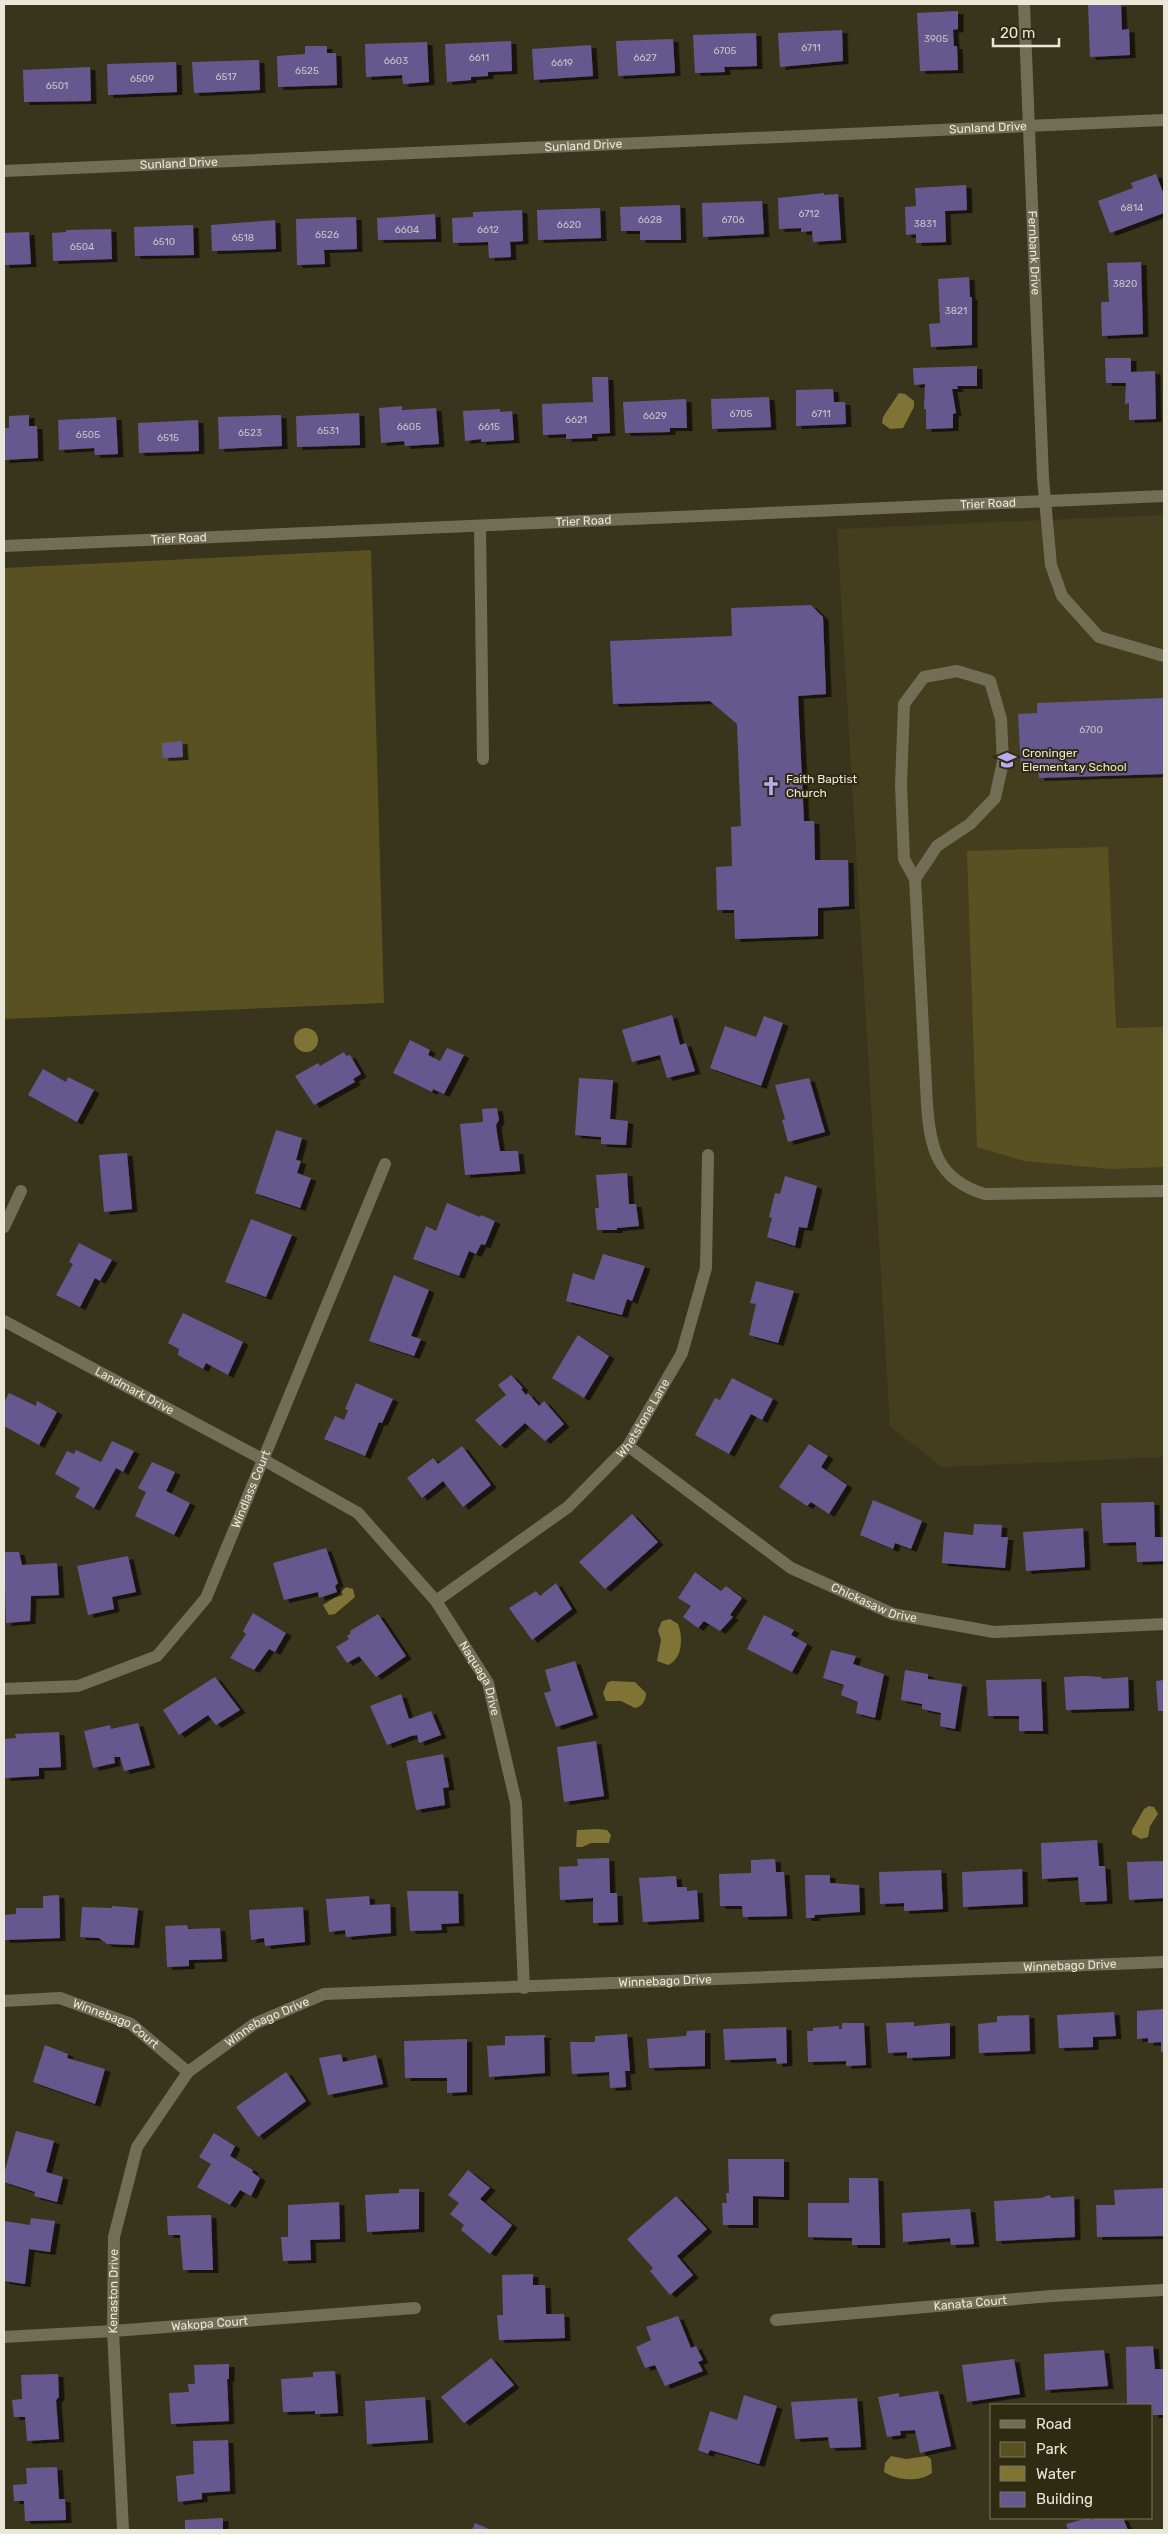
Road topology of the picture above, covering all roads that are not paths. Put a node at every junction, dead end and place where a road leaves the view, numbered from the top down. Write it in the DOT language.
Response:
graph roads {
  1 [pos="1024,4"];
  2 [pos="1164,120"];
  3 [pos="1029,126"];
  4 [pos="4,171"];
  5 [pos="1164,496"];
  6 [pos="1045,501"];
  7 [pos="480,526"];
  8 [pos="4,546"];
  9 [pos="1164,656"];
  10 [pos="483,759"];
  11 [pos="915,879"];
  12 [pos="708,1155"];
  13 [pos="385,1164"];
  14 [pos="1164,1190"];
  15 [pos="21,1191"];
  16 [pos="4,1227"];
  17 [pos="4,1321"];
  18 [pos="628,1446"];
  19 [pos="264,1460"];
  20 [pos="436,1601"];
  21 [pos="1164,1624"];
  22 [pos="4,1689"];
  23 [pos="1164,1962"];
  24 [pos="524,1988"];
  25 [pos="4,2001"];
  26 [pos="188,2072"];
  27 [pos="1164,2290"];
  28 [pos="415,2308"];
  29 [pos="776,2320"];
  30 [pos="113,2331"];
  31 [pos="4,2336"];
  32 [pos="123,2530"];
  1 -- 3 [label="street, Fernbank Drive"];
  2 -- 3 [label="street, Sunland Drive"];
  3 -- 4 [label="street, Sunland Drive"];
  3 -- 6 [label="street, Fernbank Drive"];
  5 -- 6 [label="street, Trier Road"];
  6 -- 7 [label="street, Trier Road"];
  6 -- 9 [label="street, Fernbank Drive"];
  7 -- 8 [label="street, Trier Road"];
  7 -- 10 [label="street"];
  11 -- 11 [label="street"];
  11 -- 14 [label="street"];
  12 -- 18 [label="street, Whetstone Lane"];
  13 -- 19 [label="street, Windlass Court"];
  15 -- 16 [label="street"];
  17 -- 19 [label="street, Landmark Drive"];
  18 -- 20 [label="street, Whetstone Lane"];
  18 -- 21 [label="street, Chickasaw Drive"];
  19 -- 20 [label="street, Naquaga Drive"];
  19 -- 22 [label="street, Windlass Court"];
  20 -- 24 [label="street, Naquaga Drive"];
  23 -- 24 [label="street, Winnebago Drive"];
  24 -- 26 [label="street, Winnebago Drive"];
  25 -- 26 [label="street, Winnebago Court"];
  26 -- 30 [label="street, Kenaston Drive"];
  27 -- 29 [label="street, Kanata Court"];
  28 -- 30 [label="street, Wakopa Court"];
  30 -- 31 [label="street, Wakopa Court"];
  30 -- 32 [label="street, Kenaston Drive"];
}
